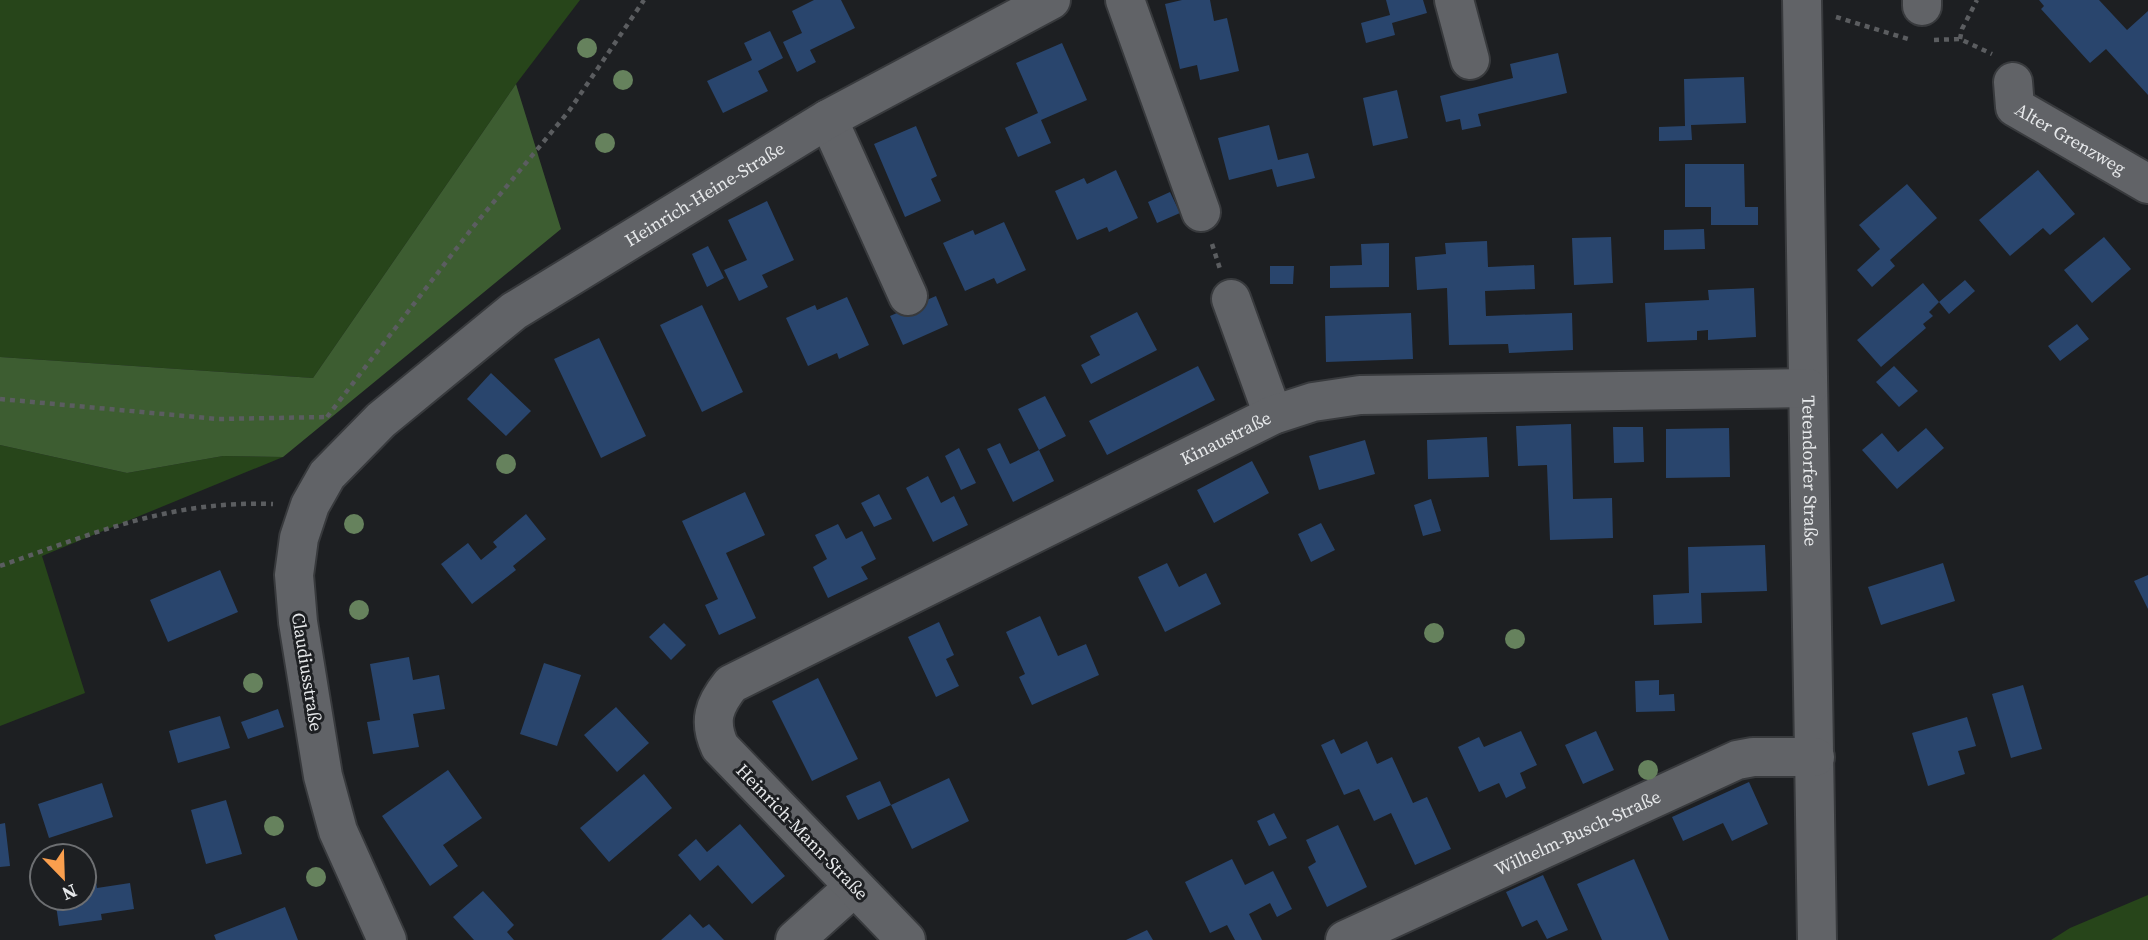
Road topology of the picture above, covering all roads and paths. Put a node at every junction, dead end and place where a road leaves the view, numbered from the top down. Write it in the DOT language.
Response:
graph roads {
  1 [pos="645,0"];
  2 [pos="1051,0"];
  3 [pos="1125,0"];
  4 [pos="1454,0"];
  5 [pos="1802,0"];
  6 [pos="1977,0"];
  7 [pos="1961,40"];
  8 [pos="1470,60"];
  9 [pos="2013,82"];
  10 [pos="828,119"];
  11 [pos="2148,184"];
  12 [pos="1201,212"];
  13 [pos="908,296"];
  14 [pos="1231,299"];
  15 [pos="1808,388"];
  16 [pos="0,399"];
  17 [pos="1273,415"];
  18 [pos="327,416"];
  19 [pos="381,420"];
  20 [pos="310,505"];
  21 [pos="0,566"];
  22 [pos="712,717"];
  23 [pos="1815,757"];
  24 [pos="854,887"];
  25 [pos="387,940"];
  26 [pos="795,940"];
  27 [pos="906,940"];
  28 [pos="1345,940"];
  29 [pos="1818,940"];
  1 -- 18 [label="path"];
  2 -- 10 [label="street, Heinrich-Heine-Straße"];
  3 -- 12 [label="street"];
  4 -- 8 [label="street"];
  5 -- 15 [label="street, Tetendorfer Straße"];
  6 -- 7 [label="path"];
  9 -- 11 [label="street, Alter Grenzweg"];
  10 -- 13 [label="street"];
  10 -- 19 [label="street, Heinrich-Heine-Straße"];
  12 -- 14 [label="path"];
  14 -- 17 [label="street"];
  15 -- 17 [label="street, Kinaustraße"];
  15 -- 23 [label="street, Tetendorfer Straße"];
  16 -- 18 [label="path"];
  17 -- 22 [label="street, Kinaustraße"];
  18 -- 19 [label="path"];
  19 -- 20 [label="street, Claudiusstraße"];
  20 -- 21 [label="path"];
  20 -- 25 [label="street, Claudiusstraße"];
  22 -- 24 [label="street, Heinrich-Mann-Straße"];
  23 -- 28 [label="street, Wilhelm-Busch-Straße"];
  23 -- 29 [label="street, Tetendorfer Straße"];
  24 -- 26 [label="street"];
  24 -- 27 [label="street, Heinrich-Mann-Straße"];
}
